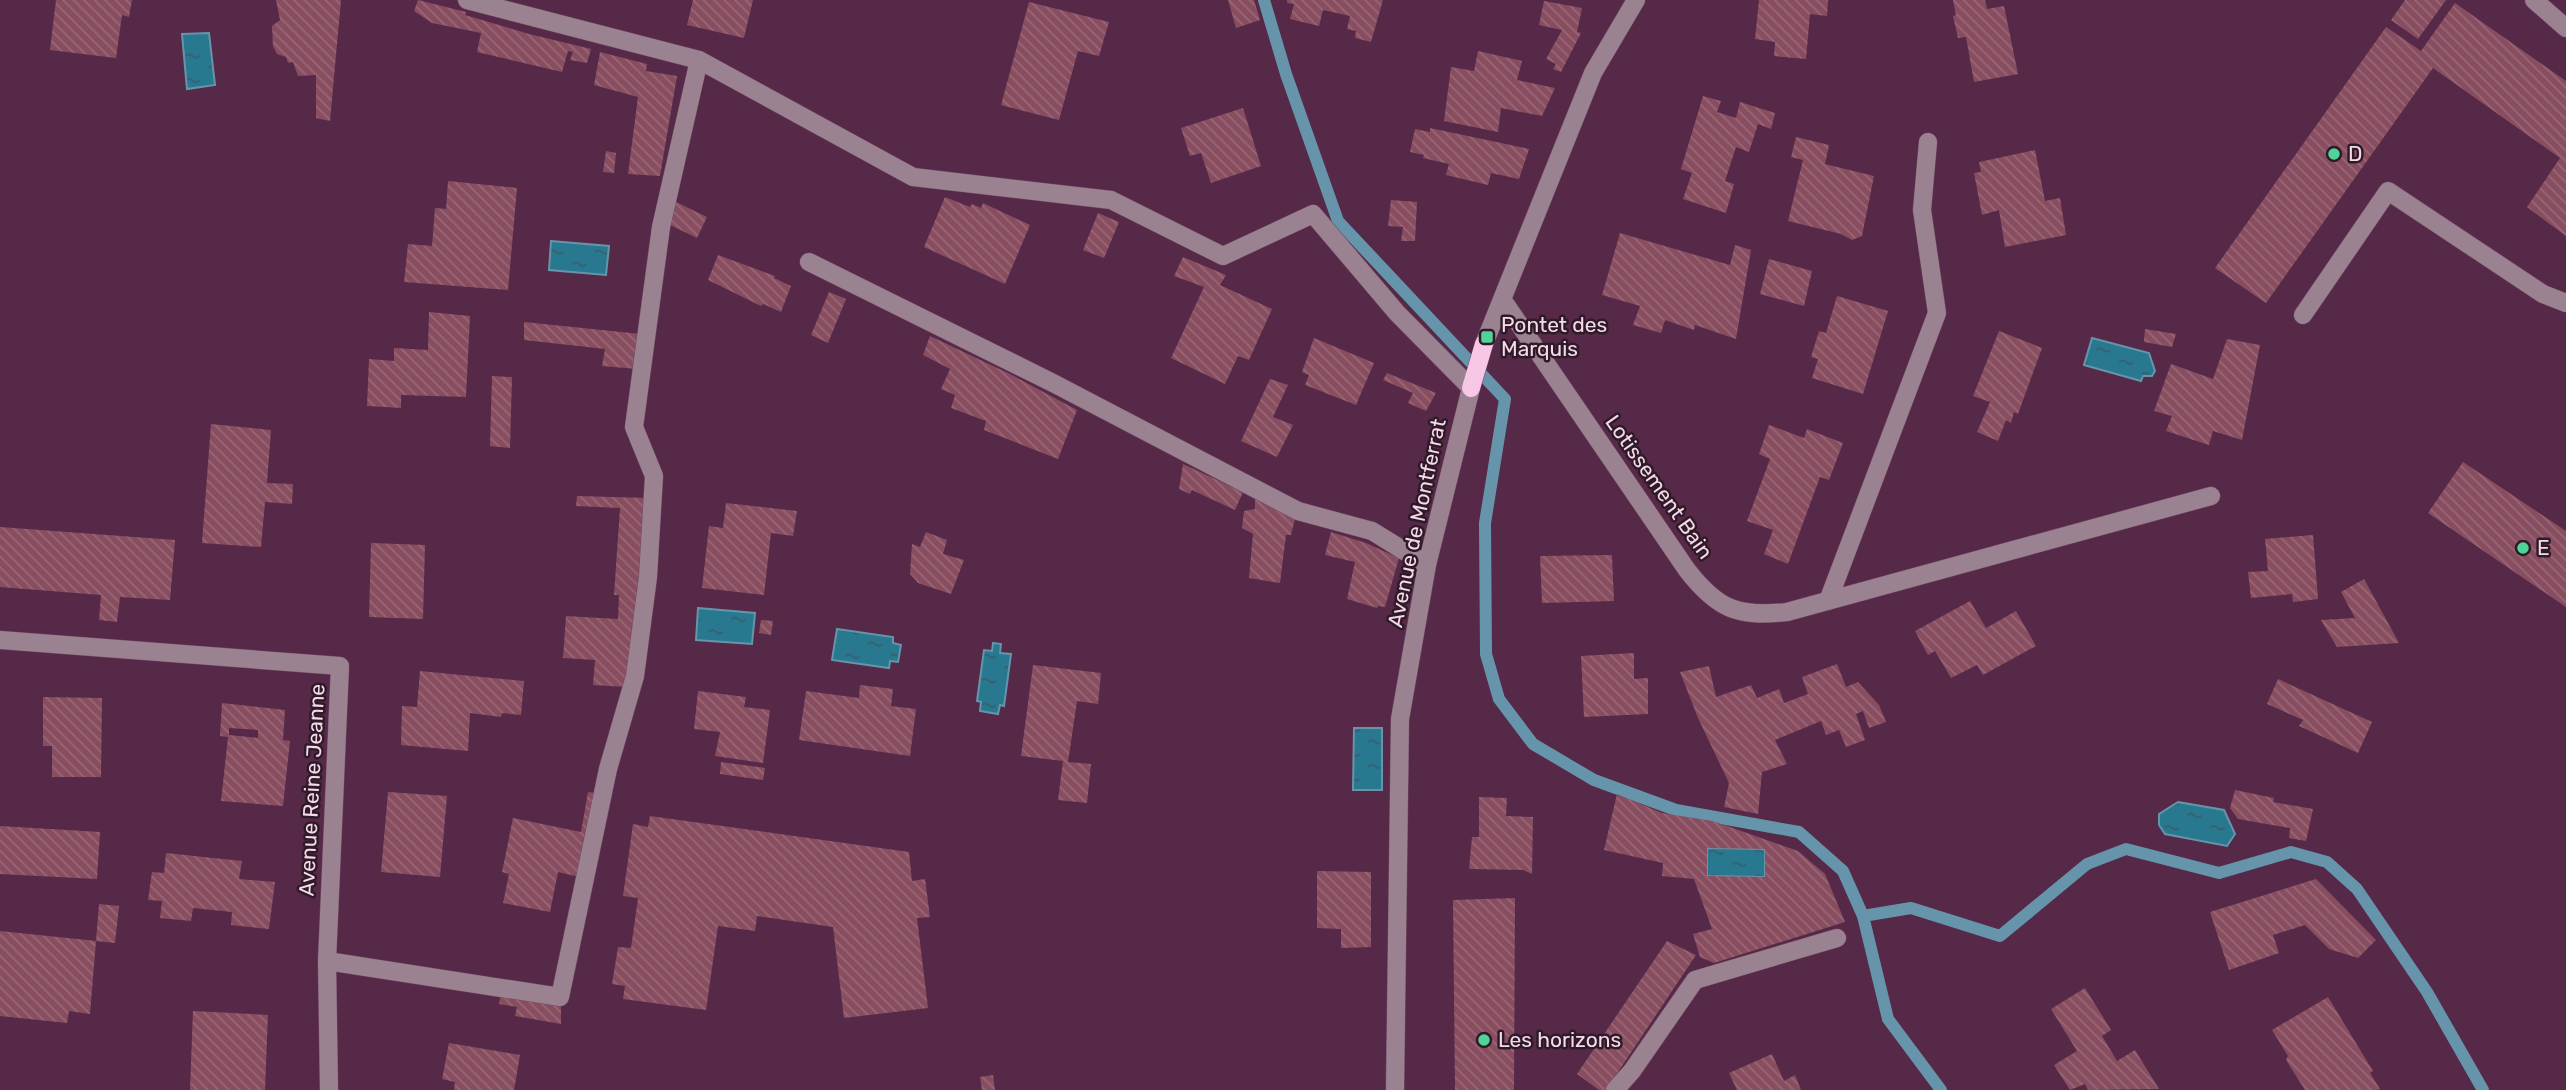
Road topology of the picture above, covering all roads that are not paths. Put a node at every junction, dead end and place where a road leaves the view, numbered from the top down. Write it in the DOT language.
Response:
graph roads {
  1 [pos="467,0"];
  2 [pos="1636,0"];
  3 [pos="2534,0"];
  4 [pos="2566,28"];
  5 [pos="699,60"];
  6 [pos="1928,142"];
  7 [pos="809,262"];
  8 [pos="1502,299"];
  9 [pos="2566,303"];
  10 [pos="2303,315"];
  11 [pos="1484,344"];
  12 [pos="1472,387"];
  13 [pos="2211,496"];
  14 [pos="1427,565"];
  15 [pos="1828,601"];
  16 [pos="0,640"];
  17 [pos="1837,938"];
  18 [pos="327,961"];
  19 [pos="329,1090"];
  20 [pos="1395,1090"];
  21 [pos="1615,1090"];
  1 -- 5 [label="street"];
  2 -- 8 [label="street, Avenue de Montferrat"];
  3 -- 4 [label="street"];
  5 -- 12 [label="street"];
  5 -- 18 [label="street"];
  6 -- 15 [label="street"];
  7 -- 14 [label="street"];
  8 -- 11 [label="street, Avenue de Montferrat"];
  8 -- 15 [label="street, Lotissement Bain"];
  9 -- 10 [label="street"];
  11 -- 12 [label="main road, Avenue de Montferrat"];
  12 -- 14 [label="street, Avenue de Montferrat"];
  13 -- 15 [label="street, Lotissement Bain"];
  14 -- 20 [label="street, Avenue de Montferrat"];
  16 -- 18 [label="street, Avenue Reine Jeanne"];
  17 -- 21 [label="street"];
  18 -- 19 [label="street, Avenue Reine Jeanne"];
}
